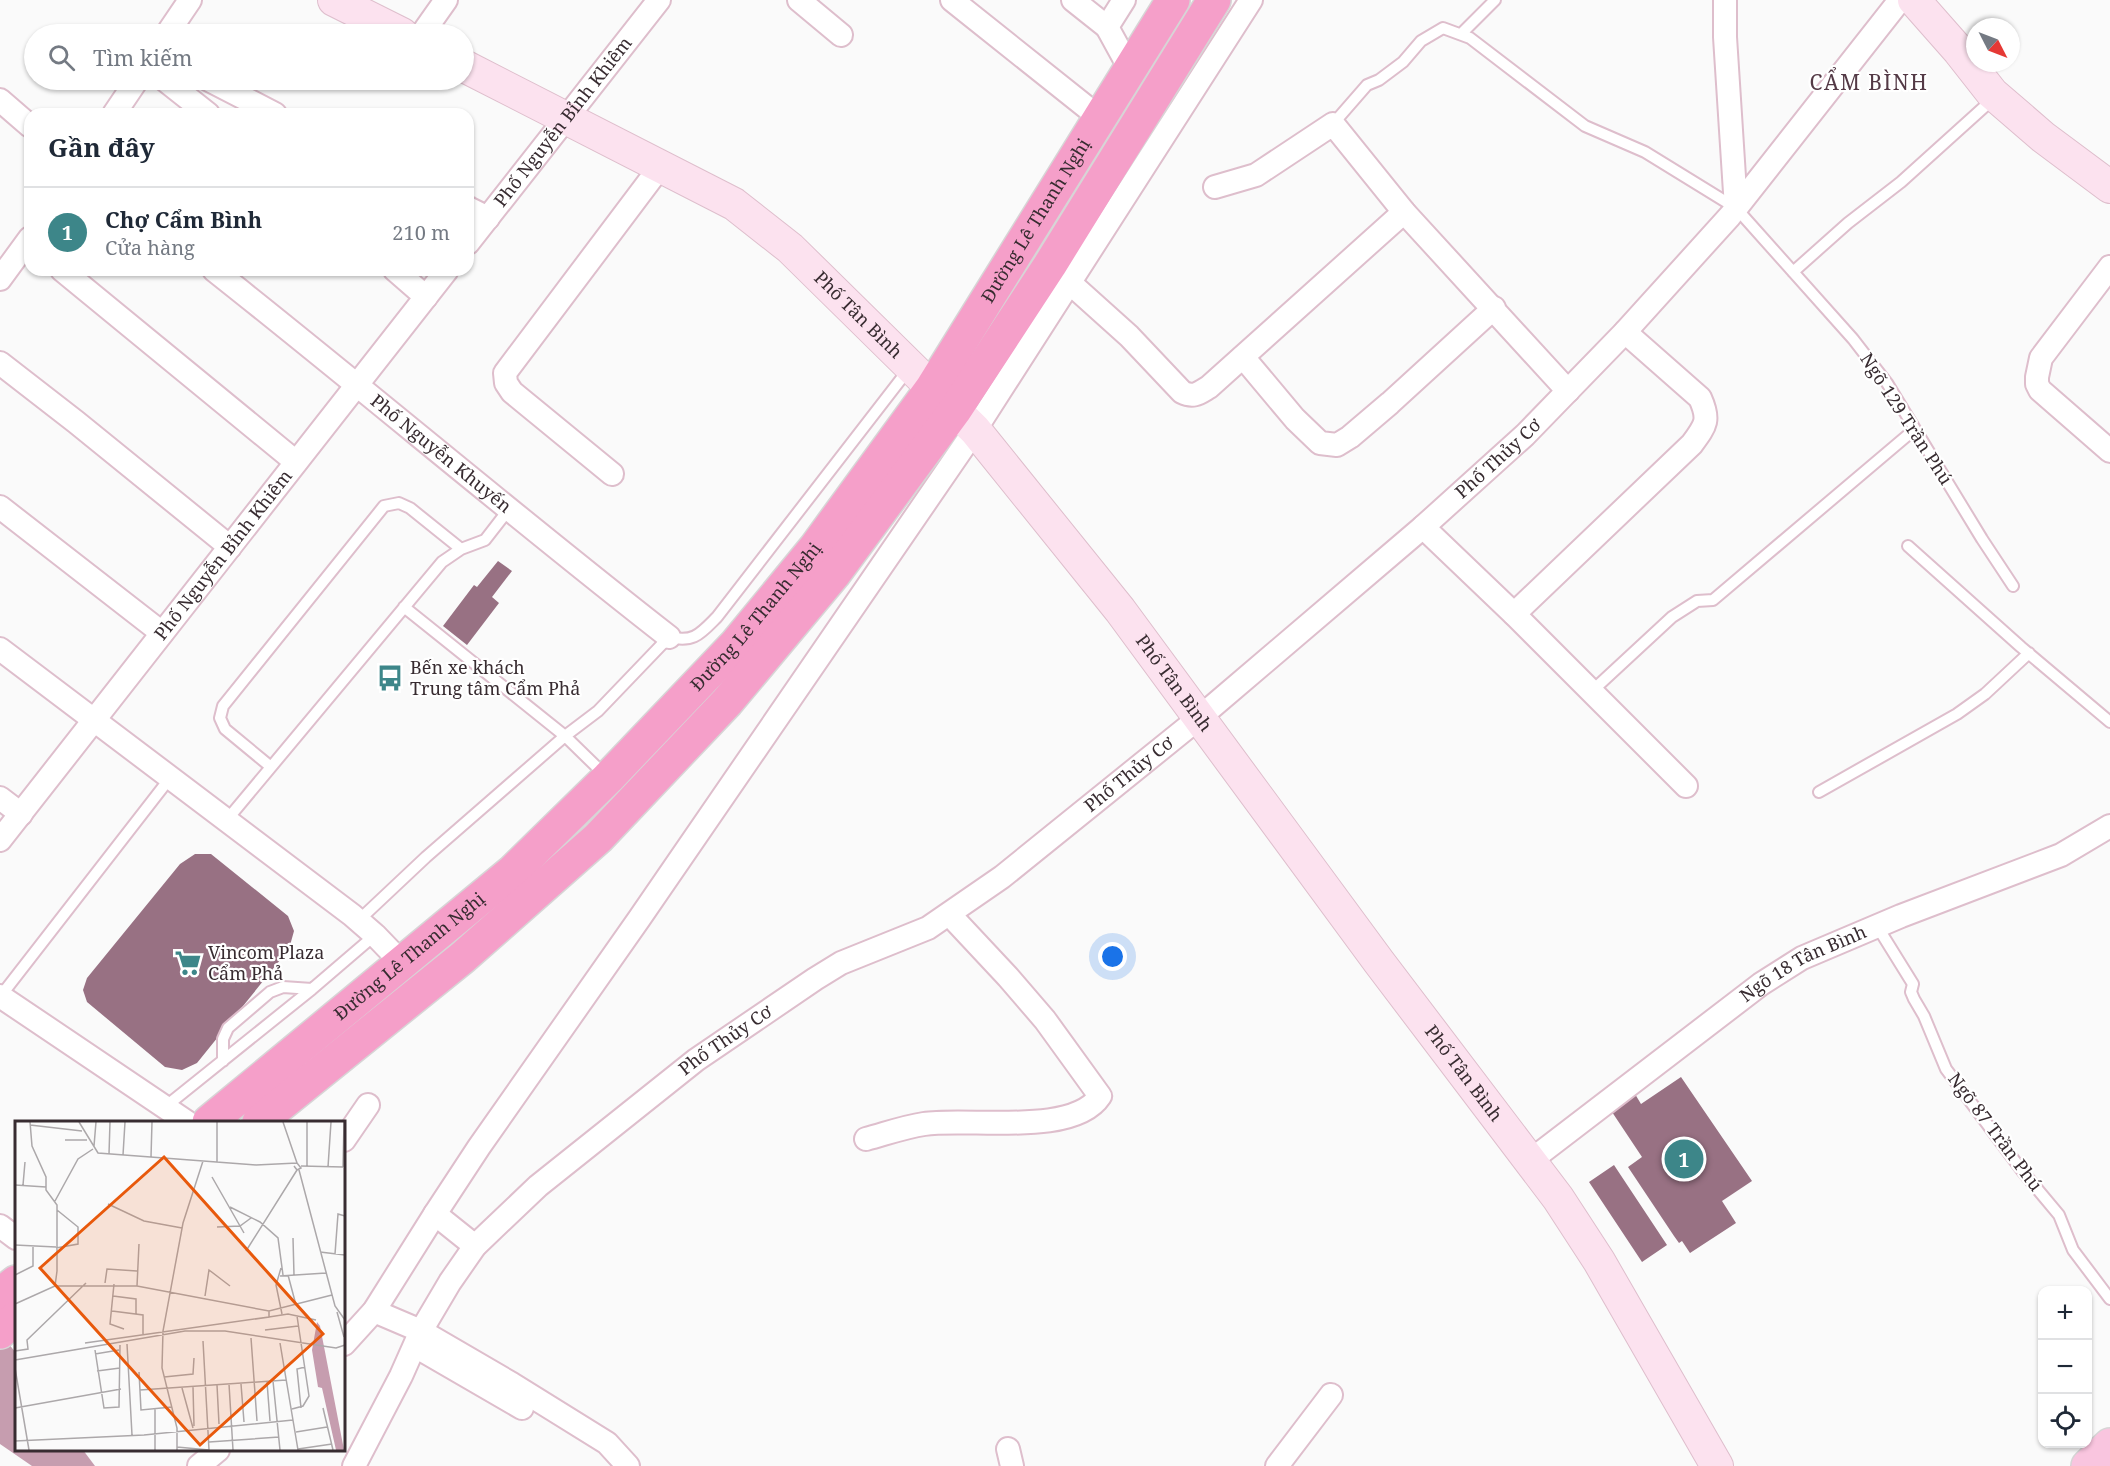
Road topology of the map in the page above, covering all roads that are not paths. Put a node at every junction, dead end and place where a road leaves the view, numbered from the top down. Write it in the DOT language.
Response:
graph roads {
  1 [pos="190,0"];
  2 [pos="334,0"];
  3 [pos="446,0"];
  4 [pos="659,0"];
  5 [pos="799,0"];
  6 [pos="952,0"];
  7 [pos="1073,0"];
  8 [pos="1124,0"];
  9 [pos="1173,0"];
  10 [pos="1214,0"];
  11 [pos="1251,0"];
  12 [pos="1495,0"];
  13 [pos="1725,0"];
  14 [pos="1900,0"];
  15 [pos="1914,0"];
  16 [pos="174,24"];
  17 [pos="382,24"];
  18 [pos="429,24"];
  19 [pos="1107,27"];
  20 [pos="1461,34"];
  21 [pos="842,35"];
  22 [pos="1130,69"];
  23 [pos="474,71"];
  24 [pos="130,90"];
  25 [pos="178,90"];
  26 [pos="228,90"];
  27 [pos="1996,96"];
  28 [pos="0,100"];
  29 [pos="118,108"];
  30 [pos="200,108"];
  31 [pos="263,108"];
  32 [pos="1100,118"];
  33 [pos="565,119"];
  34 [pos="24,121"];
  35 [pos="1333,124"];
  36 [pos="660,167"];
  37 [pos="1215,187"];
  38 [pos="2110,187"];
  39 [pos="1736,208"];
  40 [pos="1404,212"];
  41 [pos="478,213"];
  42 [pos="24,248"];
  43 [pos="2110,267"];
  44 [pos="1793,272"];
  45 [pos="1060,274"];
  46 [pos="69,276"];
  47 [pos="221,276"];
  48 [pos="402,276"];
  49 [pos="442,276"];
  50 [pos="0,279"];
  51 [pos="426,297"];
  52 [pos="1494,308"];
  53 [pos="1625,332"];
  54 [pos="1243,357"];
  55 [pos="0,363"];
  56 [pos="921,378"];
  57 [pos="357,385"];
  58 [pos="1568,391"];
  59 [pos="965,420"];
  60 [pos="1915,429"];
  61 [pos="2110,451"];
  62 [pos="296,462"];
  63 [pos="612,474"];
  64 [pos="0,507"];
  65 [pos="509,509"];
  66 [pos="1423,527"];
  67 [pos="1908,546"];
  68 [pos="230,547"];
  69 [pos="461,549"];
  70 [pos="2013,586"];
  71 [pos="404,607"];
  72 [pos="1514,614"];
  73 [pos="162,633"];
  74 [pos="669,637"];
  75 [pos="0,650"];
  76 [pos="2029,653"];
  77 [pos="1591,692"];
  78 [pos="1199,718"];
  79 [pos="94,721"];
  80 [pos="2110,722"];
  81 [pos="565,736"];
  82 [pos="271,767"];
  83 [pos="170,778"];
  84 [pos="608,778"];
  85 [pos="1686,786"];
  86 [pos="1819,792"];
  87 [pos="0,798"];
  88 [pos="635,799"];
  89 [pos="21,814"];
  90 [pos="226,821"];
  91 [pos="2110,826"];
  92 [pos="0,840"];
  93 [pos="950,915"];
  94 [pos="1877,926"];
  95 [pos="367,928"];
  96 [pos="402,963"];
  97 [pos="312,989"];
  98 [pos="0,997"];
  99 [pos="223,1061"];
  100 [pos="368,1105"];
  101 [pos="165,1107"];
  102 [pos="186,1121"];
  103 [pos="210,1121"];
  104 [pos="260,1121"];
  105 [pos="345,1139"];
  106 [pos="866,1139"];
  107 [pos="1530,1161"];
  108 [pos="435,1214"];
  109 [pos="0,1226"];
  110 [pos="15,1237"];
  111 [pos="475,1246"];
  112 [pos="15,1286"];
  113 [pos="2110,1299"];
  114 [pos="374,1311"];
  115 [pos="6,1317"];
  116 [pos="418,1339"];
  117 [pos="345,1343"];
  118 [pos="1331,1395"];
  119 [pos="2110,1445"];
  120 [pos="216,1451"];
  121 [pos="362,1463"];
  122 [pos="626,1463"];
  123 [pos="199,1466"];
  124 [pos="1277,1466"];
  125 [pos="1717,1466"];
  126 [pos="2088,1466"];
  1 -- 16 [label="street"];
  2 -- 17 [label="street"];
  3 -- 18 [label="street"];
  4 -- 33 [label="street, Phố Nguyễn Bỉnh Khiêm"];
  5 -- 21 [label="street"];
  6 -- 32 [label="street"];
  7 -- 19 [label="street"];
  8 -- 19 [label="street"];
  9 -- 22 [label="highway, Đường Lê Thanh Nghị"];
  10 -- 45 [label="highway, Đường Lê Thanh Nghị"];
  11 -- 45 [label="street"];
  12 -- 20 [label="lane"];
  13 -- 39 [label="street"];
  14 -- 39 [label="street, Phố Thủy Cơ"];
  15 -- 27 [label="street"];
  19 -- 22 [label="street"];
  20 -- 35 [label="lane"];
  20 -- 39 [label="lane, Ngõ 129 Trần Phú"];
  22 -- 32 [label="highway, Đường Lê Thanh Nghị"];
  23 -- 33 [label="street, Phố Tân Bình"];
  24 -- 29 [label="street"];
  25 -- 30 [label="street"];
  26 -- 31 [label="street"];
  27 -- 38 [label="street"];
  27 -- 44 [label="lane"];
  28 -- 34 [label="street"];
  32 -- 56 [label="highway, Đường Lê Thanh Nghị"];
  33 -- 36 [label="street, Phố Tân Bình"];
  33 -- 41 [label="street, Phố Nguyễn Bỉnh Khiêm"];
  35 -- 37 [label="street"];
  35 -- 40 [label="street"];
  36 -- 56 [label="street, Phố Tân Bình"];
  36 -- 63 [label="street"];
  39 -- 44 [label="lane, Ngõ 129 Trần Phú"];
  39 -- 53 [label="street, Phố Thủy Cơ"];
  40 -- 52 [label="street"];
  40 -- 54 [label="street"];
  42 -- 50 [label="street"];
  43 -- 61 [label="street"];
  44 -- 60 [label="lane, Ngõ 129 Trần Phú"];
  45 -- 54 [label="street"];
  45 -- 59 [label="highway, Đường Lê Thanh Nghị"];
  46 -- 62 [label="street"];
  47 -- 57 [label="street, Phố Nguyễn Khuyến"];
  48 -- 51 [label="street"];
  49 -- 51 [label="street, Phố Nguyễn Bỉnh Khiêm"];
  51 -- 57 [label="street, Phố Nguyễn Bỉnh Khiêm"];
  52 -- 54 [label="street"];
  52 -- 58 [label="street"];
  53 -- 58 [label="street, Phố Thủy Cơ"];
  53 -- 72 [label="street"];
  55 -- 68 [label="street"];
  56 -- 59 [label="street, Phố Tân Bình"];
  56 -- 74 [label="lane"];
  56 -- 84 [label="highway, Đường Lê Thanh Nghị"];
  57 -- 62 [label="street, Phố Nguyễn Bỉnh Khiêm"];
  57 -- 65 [label="street, Phố Nguyễn Khuyến"];
  58 -- 66 [label="street, Phố Thủy Cơ"];
  59 -- 78 [label="street, Phố Tân Bình"];
  59 -- 88 [label="highway, Đường Lê Thanh Nghị"];
  59 -- 108 [label="street"];
  60 -- 70 [label="lane, Ngõ 129 Trần Phú"];
  60 -- 77 [label="lane"];
  62 -- 68 [label="street, Phố Nguyễn Bỉnh Khiêm"];
  64 -- 73 [label="street"];
  65 -- 69 [label="lane"];
  65 -- 74 [label="street, Phố Nguyễn Khuyến"];
  66 -- 72 [label="street"];
  66 -- 78 [label="street, Phố Thủy Cơ"];
  67 -- 76 [label="lane"];
  68 -- 73 [label="street, Phố Nguyễn Bỉnh Khiêm"];
  69 -- 71 [label="lane"];
  69 -- 82 [label="lane"];
  71 -- 81 [label="lane"];
  71 -- 82 [label="lane"];
  72 -- 77 [label="street"];
  73 -- 79 [label="street, Phố Nguyễn Bỉnh Khiêm"];
  74 -- 81 [label="lane"];
  75 -- 79 [label="street"];
  76 -- 80 [label="lane"];
  76 -- 86 [label="lane"];
  77 -- 85 [label="street"];
  78 -- 93 [label="street, Phố Thủy Cơ"];
  78 -- 107 [label="street, Phố Tân Bình"];
  79 -- 83 [label="street"];
  79 -- 89 [label="street, Phố Nguyễn Bỉnh Khiêm"];
  81 -- 84 [label="lane"];
  81 -- 95 [label="lane"];
  82 -- 90 [label="lane"];
  83 -- 90 [label="street"];
  83 -- 98 [label="lane"];
  84 -- 88 [label="highway"];
  84 -- 96 [label="highway, Đường Lê Thanh Nghị"];
  87 -- 89 [label="street"];
  88 -- 104 [label="highway, Đường Lê Thanh Nghị"];
  89 -- 92 [label="street, Phố Nguyễn Bỉnh Khiêm"];
  90 -- 95 [label="street"];
  91 -- 94 [label="street, Ngõ 18 Tân Bình"];
  93 -- 106 [label="street"];
  93 -- 111 [label="street, Phố Thủy Cơ"];
  94 -- 107 [label="street, Ngõ 18 Tân Bình"];
  94 -- 113 [label="lane, Ngõ 87 Trần Phú"];
  95 -- 96 [label="street"];
  95 -- 97 [label="lane"];
  96 -- 103 [label="highway, Đường Lê Thanh Nghị"];
  97 -- 99 [label="lane"];
  97 -- 99 [label="lane"];
  98 -- 101 [label="street"];
  99 -- 101 [label="lane"];
  100 -- 105 [label="street"];
  101 -- 102 [label="street"];
  107 -- 125 [label="street, Phố Tân Bình"];
  108 -- 111 [label="street"];
  108 -- 114 [label="street"];
  109 -- 110 [label="street"];
  111 -- 116 [label="street, Phố Thủy Cơ"];
  112 -- 115 [label="highway"];
  114 -- 116 [label="street"];
  114 -- 117 [label="street"];
  116 -- 121 [label="street, Phố Thủy Cơ"];
  116 -- 122 [label="street"];
  118 -- 124 [label="street"];
  119 -- 126 [label="main road"];
  120 -- 123 [label="street"];
}
